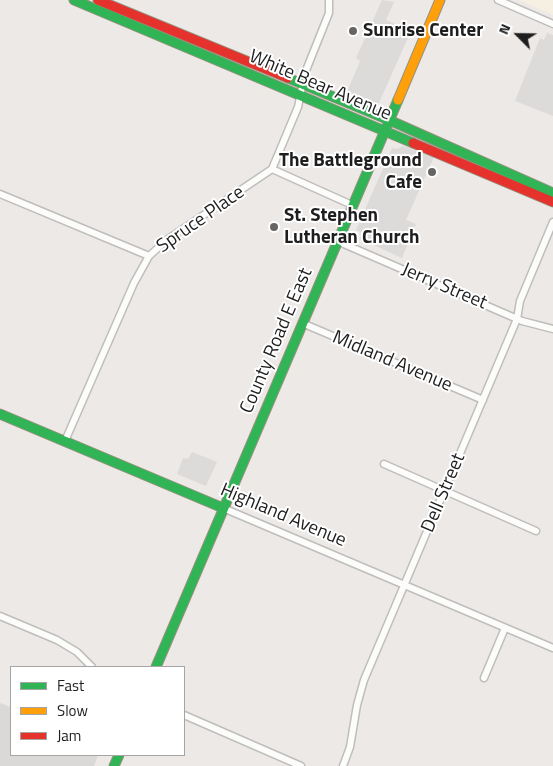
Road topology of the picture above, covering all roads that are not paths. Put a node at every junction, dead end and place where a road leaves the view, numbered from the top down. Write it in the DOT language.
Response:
graph roads {
  1 [pos="74,0"];
  2 [pos="98,0"];
  3 [pos="329,0"];
  4 [pos="439,0"];
  5 [pos="498,0"];
  6 [pos="91,3"];
  7 [pos="553,24"];
  8 [pos="302,90"];
  9 [pos="389,120"];
  10 [pos="384,130"];
  11 [pos="272,169"];
  12 [pos="553,193"];
  13 [pos="0,194"];
  14 [pos="553,202"];
  15 [pos="352,205"];
  16 [pos="553,222"];
  17 [pos="337,241"];
  18 [pos="149,256"];
  19 [pos="518,319"];
  20 [pos="302,323"];
  21 [pos="553,329"];
  22 [pos="483,400"];
  23 [pos="0,414"];
  24 [pos="65,441"];
  25 [pos="384,464"];
  26 [pos="444,491"];
  27 [pos="223,508"];
  28 [pos="536,532"];
  29 [pos="406,585"];
  30 [pos="0,616"];
  31 [pos="505,628"];
  32 [pos="553,648"];
  33 [pos="91,666"];
  34 [pos="156,666"];
  35 [pos="484,678"];
  36 [pos="185,715"];
  37 [pos="301,766"];
  38 [pos="343,766"];
  1 -- 6 [label="main road, White Bear Avenue"];
  2 -- 8 [label="main road, White Bear Avenue"];
  3 -- 8 [label="street"];
  4 -- 9 [label="main road, County Road E East"];
  5 -- 7 [label="street"];
  6 -- 8 [label="main road, White Bear Avenue"];
  8 -- 9 [label="main road, White Bear Avenue"];
  8 -- 10 [label="main road, White Bear Avenue"];
  8 -- 11 [label="street"];
  9 -- 10 [label="main road, County Road E East"];
  9 -- 12 [label="main road, White Bear Avenue"];
  10 -- 14 [label="main road, White Bear Avenue"];
  10 -- 15 [label="main road, County Road E East"];
  11 -- 15 [label="street"];
  11 -- 18 [label="street, Spruce Place"];
  13 -- 18 [label="street"];
  15 -- 17 [label="main road, County Road E East"];
  16 -- 19 [label="street, Dell Street"];
  17 -- 19 [label="street, Jerry Street"];
  17 -- 20 [label="main road, County Road E East"];
  18 -- 24 [label="street, Spruce Place"];
  19 -- 21 [label="street, Jerry Street"];
  19 -- 22 [label="street, Dell Street"];
  20 -- 22 [label="street, Midland Avenue"];
  20 -- 27 [label="main road, County Road E East"];
  22 -- 26 [label="street, Dell Street"];
  23 -- 24 [label="main road, Highland Avenue"];
  24 -- 27 [label="main road, Highland Avenue"];
  25 -- 26 [label="street"];
  26 -- 28 [label="street"];
  26 -- 29 [label="street, Dell Street"];
  27 -- 29 [label="street, Highland Avenue"];
  27 -- 34 [label="main road, County Road E East"];
  29 -- 31 [label="street, Highland Avenue"];
  29 -- 38 [label="street, Dell Street"];
  30 -- 33 [label="street"];
  31 -- 32 [label="street, Highland Avenue"];
  31 -- 35 [label="street"];
  36 -- 37 [label="street"];
}
